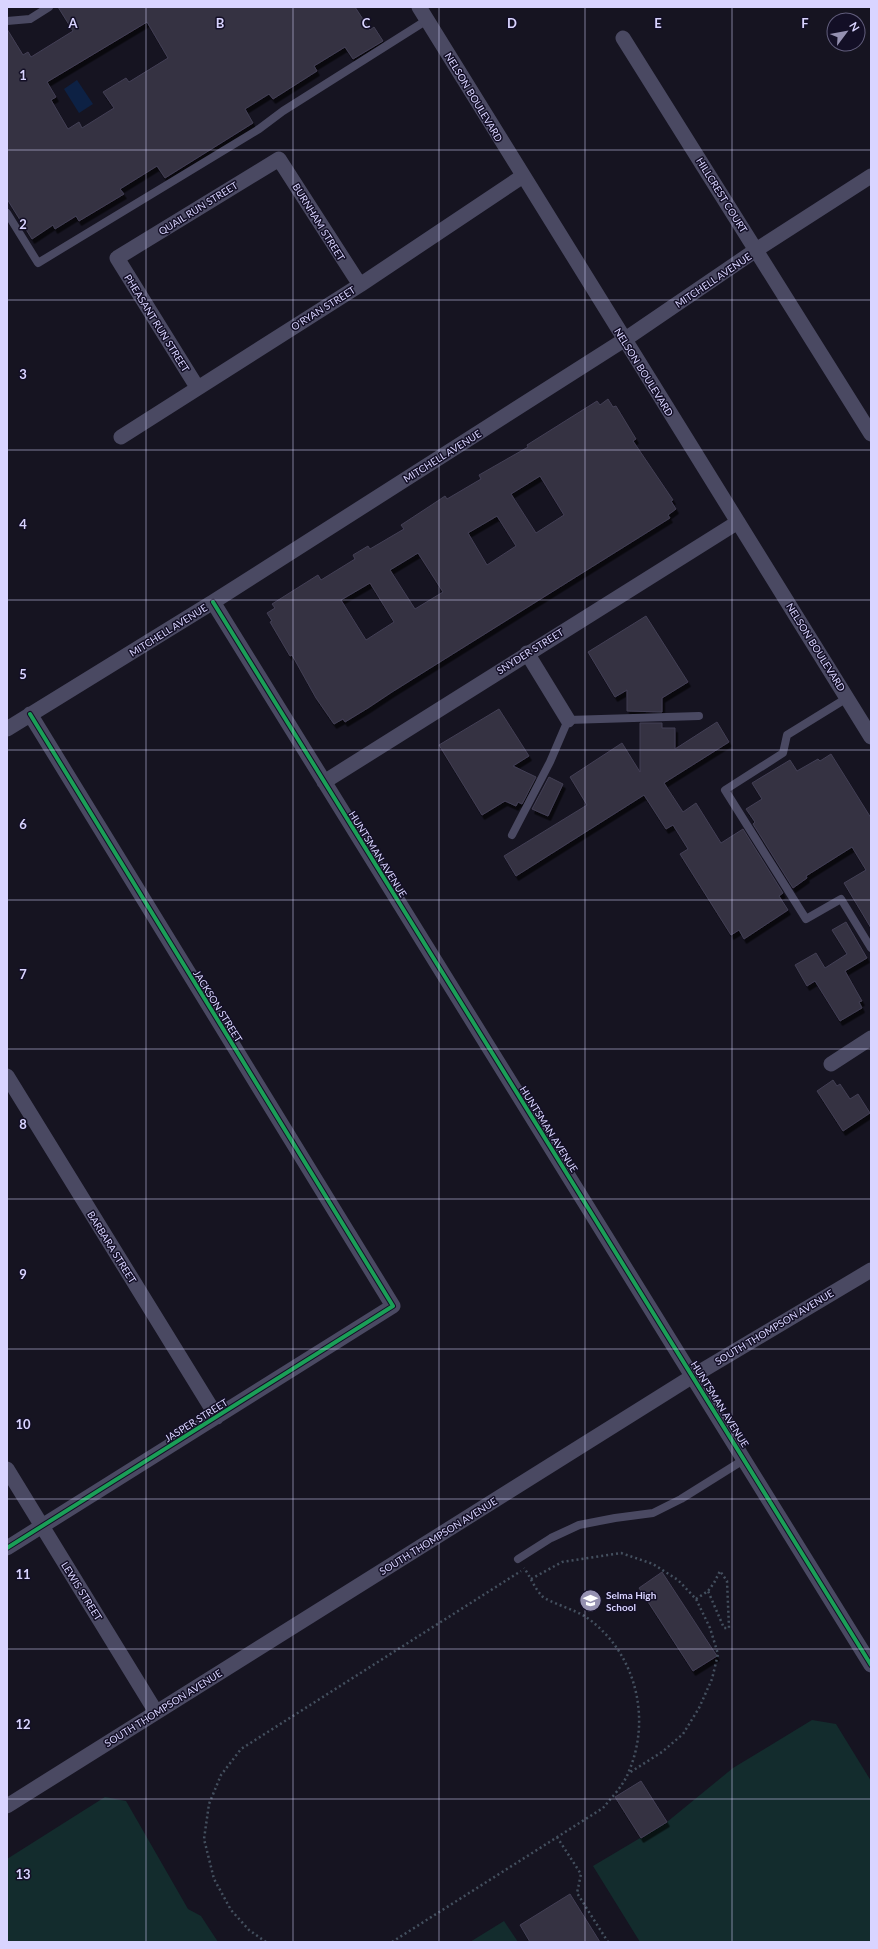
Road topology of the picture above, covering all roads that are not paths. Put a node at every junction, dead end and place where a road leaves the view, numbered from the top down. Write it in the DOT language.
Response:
graph roads {
  1 [pos="49,7"];
  2 [pos="419,7"];
  3 [pos="427,20"];
  4 [pos="7,21"];
  5 [pos="623,38"];
  6 [pos="279,159"];
  7 [pos="523,176"];
  8 [pos="871,176"];
  9 [pos="7,213"];
  10 [pos="756,250"];
  11 [pos="117,258"];
  12 [pos="360,285"];
  13 [pos="624,340"];
  14 [pos="197,388"];
  15 [pos="871,434"];
  16 [pos="121,438"];
  17 [pos="738,522"];
  18 [pos="213,602"];
  19 [pos="527,653"];
  20 [pos="847,698"];
  21 [pos="30,714"];
  22 [pos="699,716"];
  23 [pos="568,720"];
  24 [pos="7,729"];
  25 [pos="871,737"];
  26 [pos="324,782"];
  27 [pos="512,835"];
  28 [pos="871,948"];
  29 [pos="871,1038"];
  30 [pos="831,1064"];
  31 [pos="7,1076"];
  32 [pos="871,1270"];
  33 [pos="393,1306"];
  34 [pos="693,1376"];
  35 [pos="217,1417"];
  36 [pos="745,1460"];
  37 [pos="7,1469"];
  38 [pos="42,1526"];
  39 [pos="7,1548"];
  40 [pos="518,1559"];
  41 [pos="871,1665"];
  42 [pos="156,1712"];
  43 [pos="7,1806"];
  1 -- 4 [label="lane"];
  2 -- 3 [label="street, NELSON BOULEVARD"];
  3 -- 7 [label="street, NELSON BOULEVARD"];
  3 -- 9 [label="lane"];
  5 -- 10 [label="street, HILLCREST COURT"];
  6 -- 11 [label="street, QUAIL RUN STREET"];
  6 -- 12 [label="street, BURNHAM STREET"];
  7 -- 12 [label="street, O'RYAN STREET"];
  7 -- 13 [label="street, NELSON BOULEVARD"];
  8 -- 10 [label="street, MITCHELL AVENUE"];
  10 -- 13 [label="street, MITCHELL AVENUE"];
  10 -- 15 [label="street, HILLCREST COURT"];
  11 -- 14 [label="street, PHEASANT RUN STREET"];
  12 -- 14 [label="street, O'RYAN STREET"];
  13 -- 17 [label="street, NELSON BOULEVARD"];
  13 -- 18 [label="street, MITCHELL AVENUE"];
  14 -- 16 [label="street, O'RYAN STREET"];
  17 -- 19 [label="street, SNYDER STREET"];
  17 -- 20 [label="street, NELSON BOULEVARD"];
  18 -- 21 [label="street, MITCHELL AVENUE"];
  18 -- 26 [label="street, HUNTSMAN AVENUE"];
  19 -- 23 [label="street"];
  19 -- 26 [label="street, SNYDER STREET"];
  20 -- 25 [label="street, NELSON BOULEVARD"];
  20 -- 28 [label="lane"];
  21 -- 24 [label="street, MITCHELL AVENUE"];
  21 -- 33 [label="street, JACKSON STREET"];
  22 -- 23 [label="lane"];
  23 -- 27 [label="lane"];
  26 -- 34 [label="street, HUNTSMAN AVENUE"];
  29 -- 30 [label="street"];
  31 -- 35 [label="street, BARBARA STREET"];
  32 -- 34 [label="street, SOUTH THOMPSON AVENUE"];
  33 -- 35 [label="street, JASPER STREET"];
  34 -- 36 [label="street, HUNTSMAN AVENUE"];
  34 -- 42 [label="street, SOUTH THOMPSON AVENUE"];
  35 -- 38 [label="street, JASPER STREET"];
  36 -- 40 [label="lane"];
  36 -- 41 [label="street, HUNTSMAN AVENUE"];
  37 -- 38 [label="street, LEWIS STREET"];
  38 -- 39 [label="street, JASPER STREET"];
  38 -- 42 [label="street, LEWIS STREET"];
  42 -- 43 [label="street, SOUTH THOMPSON AVENUE"];
}
